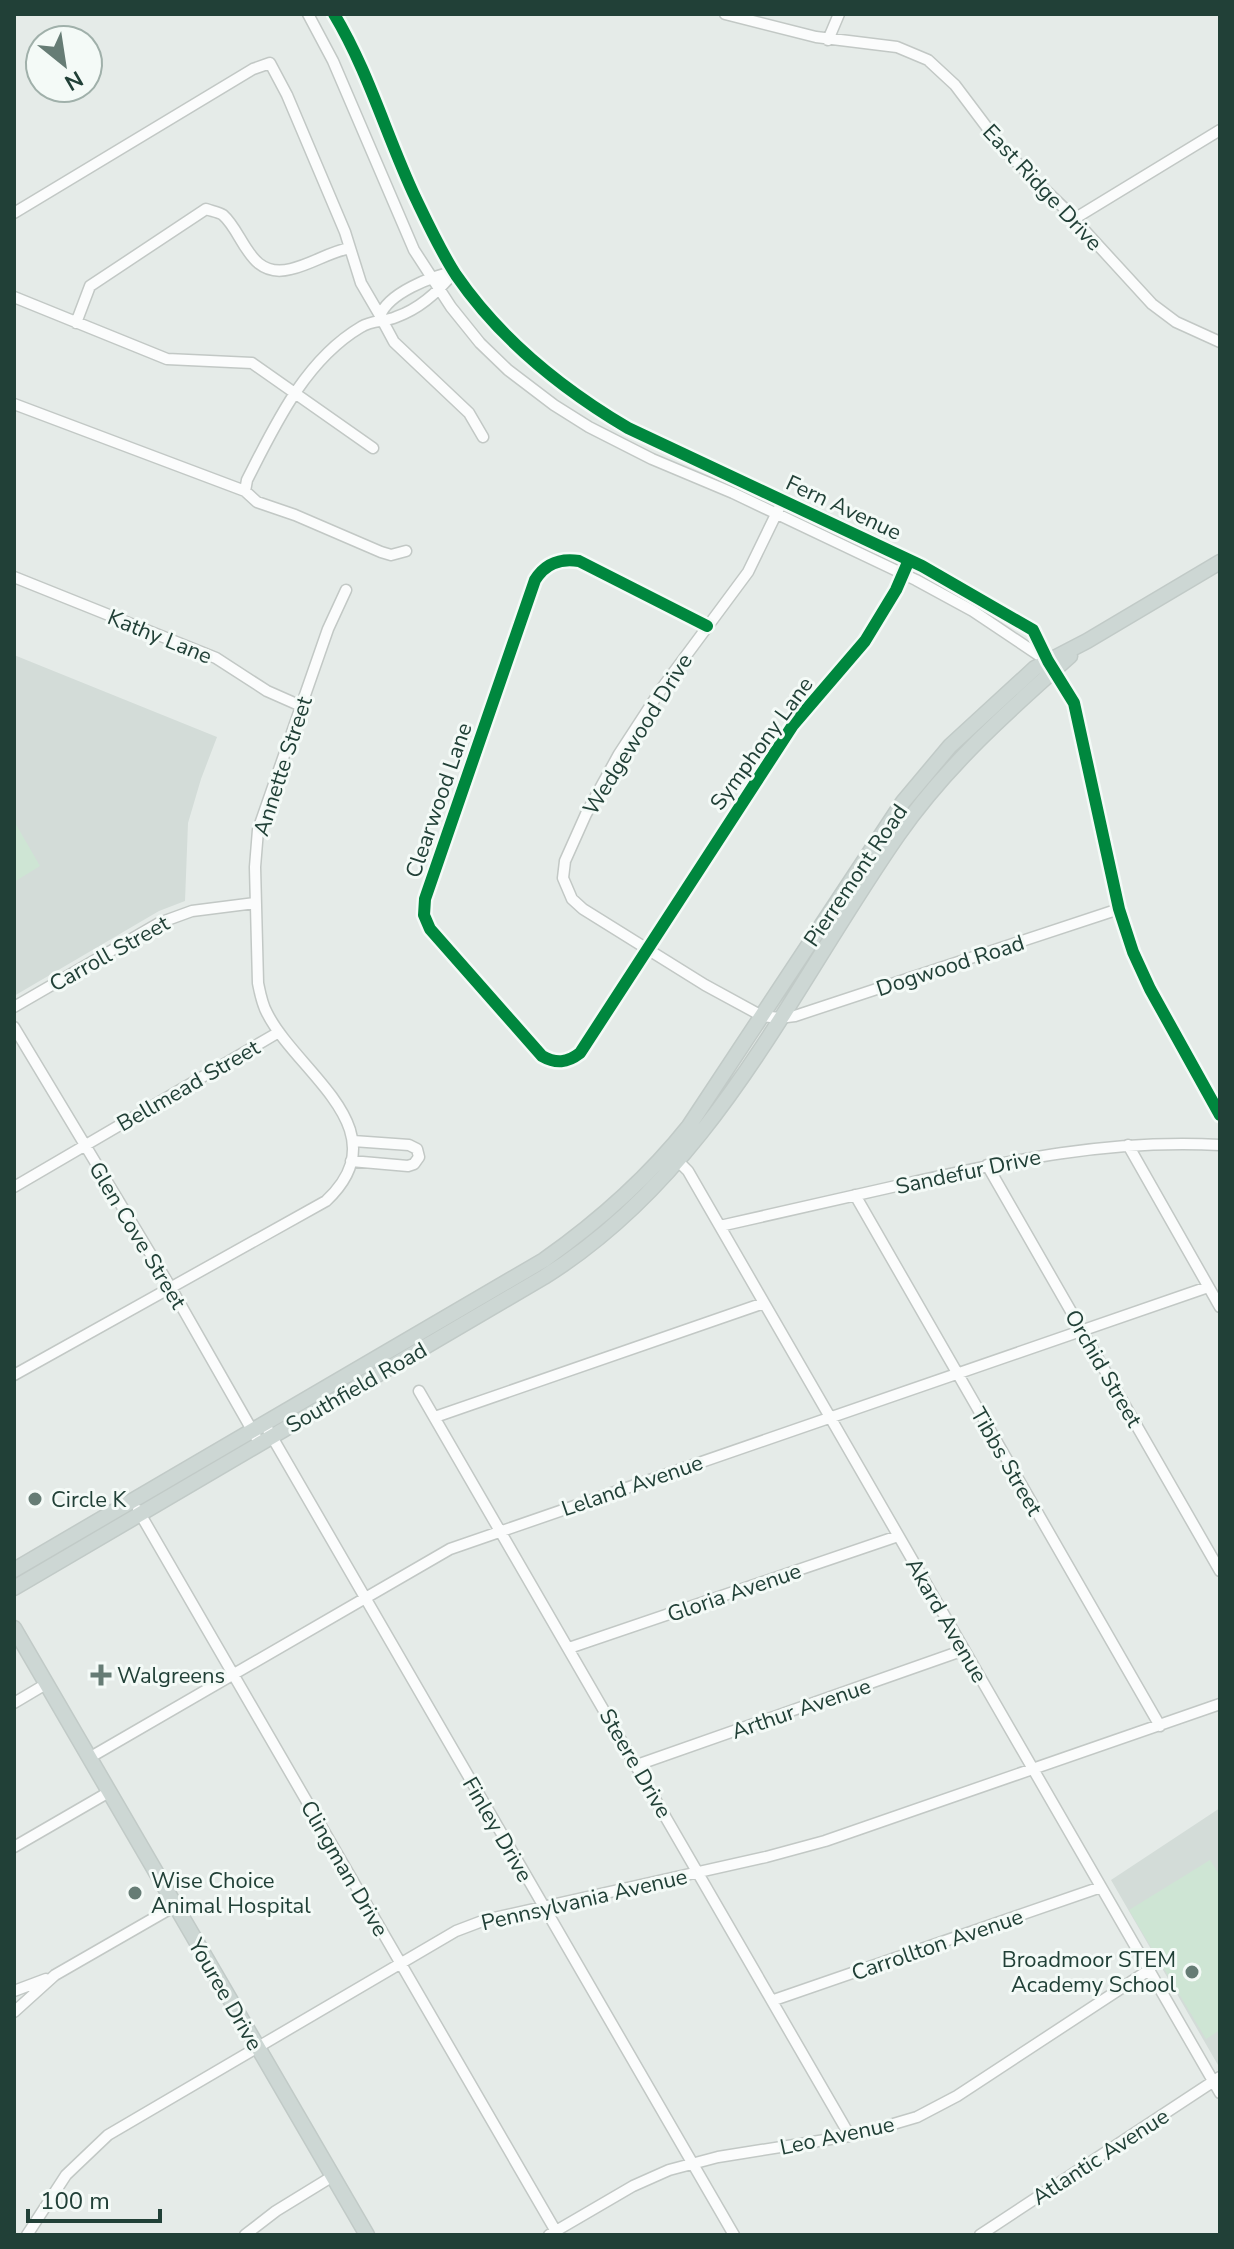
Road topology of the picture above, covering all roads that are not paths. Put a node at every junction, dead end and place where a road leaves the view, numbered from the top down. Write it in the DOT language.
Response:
graph roads {
  1 [pos="308,14"];
  2 [pos="334,14"];
  3 [pos="725,14"];
  4 [pos="839,14"];
  5 [pos="828,40"];
  6 [pos="1220,130"];
  7 [pos="14,213"];
  8 [pos="1074,219"];
  9 [pos="350,248"];
  10 [pos="454,272"];
  11 [pos="432,276"];
  12 [pos="441,288"];
  13 [pos="14,297"];
  14 [pos="382,319"];
  15 [pos="76,323"];
  16 [pos="1220,342"];
  17 [pos="296,394"];
  18 [pos="14,404"];
  19 [pos="483,437"];
  20 [pos="373,448"];
  21 [pos="245,491"];
  22 [pos="783,500"];
  23 [pos="777,514"];
  24 [pos="406,551"];
  25 [pos="909,560"];
  26 [pos="1214,566"];
  27 [pos="904,574"];
  28 [pos="14,577"];
  29 [pos="346,590"];
  30 [pos="707,626"];
  31 [pos="1051,666"];
  32 [pos="301,706"];
  33 [pos="892,831"];
  34 [pos="255,903"];
  35 [pos="1119,909"];
  36 [pos="646,950"];
  37 [pos="791,972"];
  38 [pos="805,979"];
  39 [pos="14,1007"];
  40 [pos="762,1016"];
  41 [pos="779,1018"];
  42 [pos="14,1027"];
  43 [pos="279,1032"];
  44 [pos="1220,1115"];
  45 [pos="353,1141"];
  46 [pos="1128,1145"];
  47 [pos="1220,1145"];
  48 [pos="84,1146"];
  49 [pos="674,1157"];
  50 [pos="351,1161"];
  51 [pos="987,1165"];
  52 [pos="14,1187"];
  53 [pos="855,1195"];
  54 [pos="720,1226"];
  55 [pos="1208,1287"];
  56 [pos="171,1288"];
  57 [pos="764,1303"];
  58 [pos="1220,1307"];
  59 [pos="1082,1331"];
  60 [pos="400,1353"];
  61 [pos="958,1373"];
  62 [pos="14,1375"];
  63 [pos="419,1391"];
  64 [pos="435,1417"];
  65 [pos="830,1417"];
  66 [pos="258,1426"];
  67 [pos="266,1440"];
  68 [pos="136,1507"];
  69 [pos="501,1531"];
  70 [pos="898,1536"];
  71 [pos="14,1570"];
  72 [pos="1220,1571"];
  73 [pos="14,1588"];
  74 [pos="365,1598"];
  75 [pos="14,1628"];
  76 [pos="569,1648"];
  77 [pos="964,1650"];
  78 [pos="233,1674"];
  79 [pos="46,1684"];
  80 [pos="14,1703"];
  81 [pos="1220,1704"];
  82 [pos="1160,1726"];
  83 [pos="89,1758"];
  84 [pos="637,1765"];
  85 [pos="1033,1770"];
  86 [pos="109,1792"];
  87 [pos="14,1847"];
  88 [pos="699,1872"];
  89 [pos="1101,1887"];
  90 [pos="175,1906"];
  91 [pos="543,1907"];
  92 [pos="400,1962"];
  93 [pos="1149,1970"];
  94 [pos="55,1975"];
  95 [pos="14,1991"];
  96 [pos="774,2000"];
  97 [pos="14,2012"];
  98 [pos="257,2047"];
  99 [pos="1217,2079"];
  100 [pos="1220,2093"];
  101 [pos="850,2136"];
  102 [pos="692,2163"];
  103 [pos="333,2176"];
  104 [pos="555,2234"];
  105 [pos="27,2235"];
  106 [pos="245,2235"];
  107 [pos="367,2235"];
  108 [pos="734,2235"];
  109 [pos="980,2235"];
  1 -- 11 [label="street, Fern Avenue"];
  2 -- 10 [label="street, Fern Avenue"];
  3 -- 5 [label="street, East Ridge Drive"];
  4 -- 5 [label="street"];
  5 -- 8 [label="street, East Ridge Drive"];
  6 -- 8 [label="street"];
  7 -- 9 [label="street"];
  8 -- 16 [label="street, East Ridge Drive"];
  9 -- 14 [label="street"];
  9 -- 15 [label="street"];
  10 -- 11 [label="street"];
  10 -- 12 [label="street"];
  10 -- 22 [label="street, Fern Avenue"];
  11 -- 12 [label="street, Fern Avenue"];
  11 -- 14 [label="street"];
  12 -- 14 [label="street"];
  12 -- 23 [label="street, Fern Avenue"];
  13 -- 15 [label="street"];
  14 -- 17 [label="street"];
  14 -- 19 [label="street"];
  15 -- 17 [label="street"];
  17 -- 20 [label="street"];
  17 -- 21 [label="street"];
  18 -- 21 [label="street"];
  21 -- 24 [label="street"];
  22 -- 23 [label="street, Wedgewood Drive"];
  22 -- 25 [label="street, Fern Avenue"];
  23 -- 27 [label="street, Fern Avenue"];
  23 -- 30 [label="street, Wedgewood Drive"];
  25 -- 27 [label="street, Symphony Lane"];
  25 -- 31 [label="street, Fern Avenue"];
  26 -- 31 [label="main road, Pierremont Road"];
  27 -- 31 [label="street, Fern Avenue"];
  27 -- 36 [label="street, Symphony Lane"];
  28 -- 32 [label="street, Kathy Lane"];
  29 -- 32 [label="street, Annette Street"];
  30 -- 36 [label="street, Wedgewood Drive"];
  30 -- 36 [label="street, Clearwood Lane"];
  31 -- 33 [label="main road, Pierremont Road"];
  31 -- 35 [label="street, Fern Avenue"];
  32 -- 34 [label="street, Annette Street"];
  33 -- 37 [label="main road, Pierremont Road"];
  33 -- 38 [label="main road, Pierremont Road"];
  34 -- 39 [label="street, Carroll Street"];
  34 -- 43 [label="street, Annette Street"];
  35 -- 41 [label="street, Dogwood Road"];
  35 -- 44 [label="street, Fern Avenue"];
  36 -- 40 [label="street"];
  37 -- 38 [label="main road"];
  37 -- 40 [label="main road, Pierremont Road"];
  38 -- 41 [label="main road, Pierremont Road"];
  40 -- 41 [label="street"];
  40 -- 49 [label="main road, Pierremont Road"];
  41 -- 49 [label="main road, Pierremont Road"];
  42 -- 48 [label="street, Glen Cove Street"];
  43 -- 45 [label="street, Annette Street"];
  43 -- 48 [label="street, Bellmead Street"];
  45 -- 50 [label="street, Annette Street"];
  45 -- 50 [label="street"];
  46 -- 47 [label="street, Sandefur Drive"];
  46 -- 51 [label="street, Sandefur Drive"];
  46 -- 55 [label="street"];
  48 -- 52 [label="street, Bellmead Street"];
  48 -- 56 [label="street, Glen Cove Street"];
  49 -- 54 [label="street, Akard Avenue"];
  49 -- 60 [label="main road, Southfield Road"];
  50 -- 56 [label="street"];
  51 -- 53 [label="street, Sandefur Drive"];
  51 -- 59 [label="street, Orchid Street"];
  53 -- 54 [label="street, Sandefur Drive"];
  53 -- 61 [label="street, Tibbs Street"];
  54 -- 57 [label="street, Akard Avenue"];
  55 -- 58 [label="street"];
  55 -- 59 [label="street, Leland Avenue"];
  56 -- 62 [label="street"];
  56 -- 66 [label="street, Glen Cove Street"];
  57 -- 64 [label="street"];
  57 -- 65 [label="street, Akard Avenue"];
  59 -- 61 [label="street, Leland Avenue"];
  59 -- 72 [label="street, Orchid Street"];
  60 -- 66 [label="main road, Southfield Road"];
  60 -- 67 [label="main road, Southfield Road"];
  61 -- 65 [label="street, Leland Avenue"];
  61 -- 82 [label="street, Tibbs Street"];
  63 -- 64 [label="street, Steere Drive"];
  64 -- 69 [label="street, Steere Drive"];
  65 -- 69 [label="street, Leland Avenue"];
  65 -- 70 [label="street, Akard Avenue"];
  66 -- 67 [label="street, Glen Cove Street"];
  66 -- 68 [label="main road, Southfield Road"];
  67 -- 68 [label="main road, Southfield Road"];
  67 -- 74 [label="street, Finley Drive"];
  68 -- 71 [label="main road, Southfield Road"];
  68 -- 73 [label="main road, Southfield Road"];
  68 -- 78 [label="street, Clingman Drive"];
  69 -- 74 [label="street, Leland Avenue"];
  69 -- 76 [label="street, Steere Drive"];
  70 -- 76 [label="street, Gloria Avenue"];
  70 -- 77 [label="street, Akard Avenue"];
  74 -- 78 [label="street, Leland Avenue"];
  74 -- 91 [label="street, Finley Drive"];
  75 -- 79 [label="main road, Youree Drive"];
  76 -- 84 [label="street, Steere Drive"];
  77 -- 84 [label="street, Arthur Avenue"];
  77 -- 85 [label="street, Akard Avenue"];
  78 -- 83 [label="street, Leland Avenue"];
  78 -- 92 [label="street, Clingman Drive"];
  79 -- 80 [label="street"];
  79 -- 83 [label="main road, Youree Drive"];
  81 -- 82 [label="street, Pennsylvania Avenue"];
  82 -- 85 [label="street, Pennsylvania Avenue"];
  83 -- 86 [label="main road, Youree Drive"];
  84 -- 88 [label="street, Steere Drive"];
  85 -- 88 [label="street, Pennsylvania Avenue"];
  85 -- 89 [label="street, Akard Avenue"];
  86 -- 87 [label="street"];
  86 -- 90 [label="main road, Youree Drive"];
  88 -- 91 [label="street, Pennsylvania Avenue"];
  88 -- 96 [label="street, Steere Drive"];
  89 -- 93 [label="street, Akard Avenue"];
  89 -- 96 [label="street, Carrollton Avenue"];
  90 -- 94 [label="street"];
  90 -- 98 [label="main road, Youree Drive"];
  91 -- 92 [label="street, Pennsylvania Avenue"];
  91 -- 102 [label="street, Finley Drive"];
  92 -- 98 [label="street, Pennsylvania Avenue"];
  92 -- 104 [label="street, Clingman Drive"];
  93 -- 99 [label="street, Akard Avenue"];
  93 -- 101 [label="street, Leo Avenue"];
  94 -- 95 [label="street"];
  94 -- 97 [label="street"];
  96 -- 101 [label="street, Steere Drive"];
  98 -- 103 [label="main road, Youree Drive"];
  98 -- 105 [label="street, Pennsylvania Avenue"];
  99 -- 100 [label="street, Akard Avenue"];
  99 -- 109 [label="street, Atlantic Avenue"];
  101 -- 102 [label="street, Leo Avenue"];
  102 -- 104 [label="street, Leo Avenue"];
  102 -- 108 [label="street, Finley Drive"];
  103 -- 106 [label="street"];
  103 -- 107 [label="main road, Youree Drive"];
}
